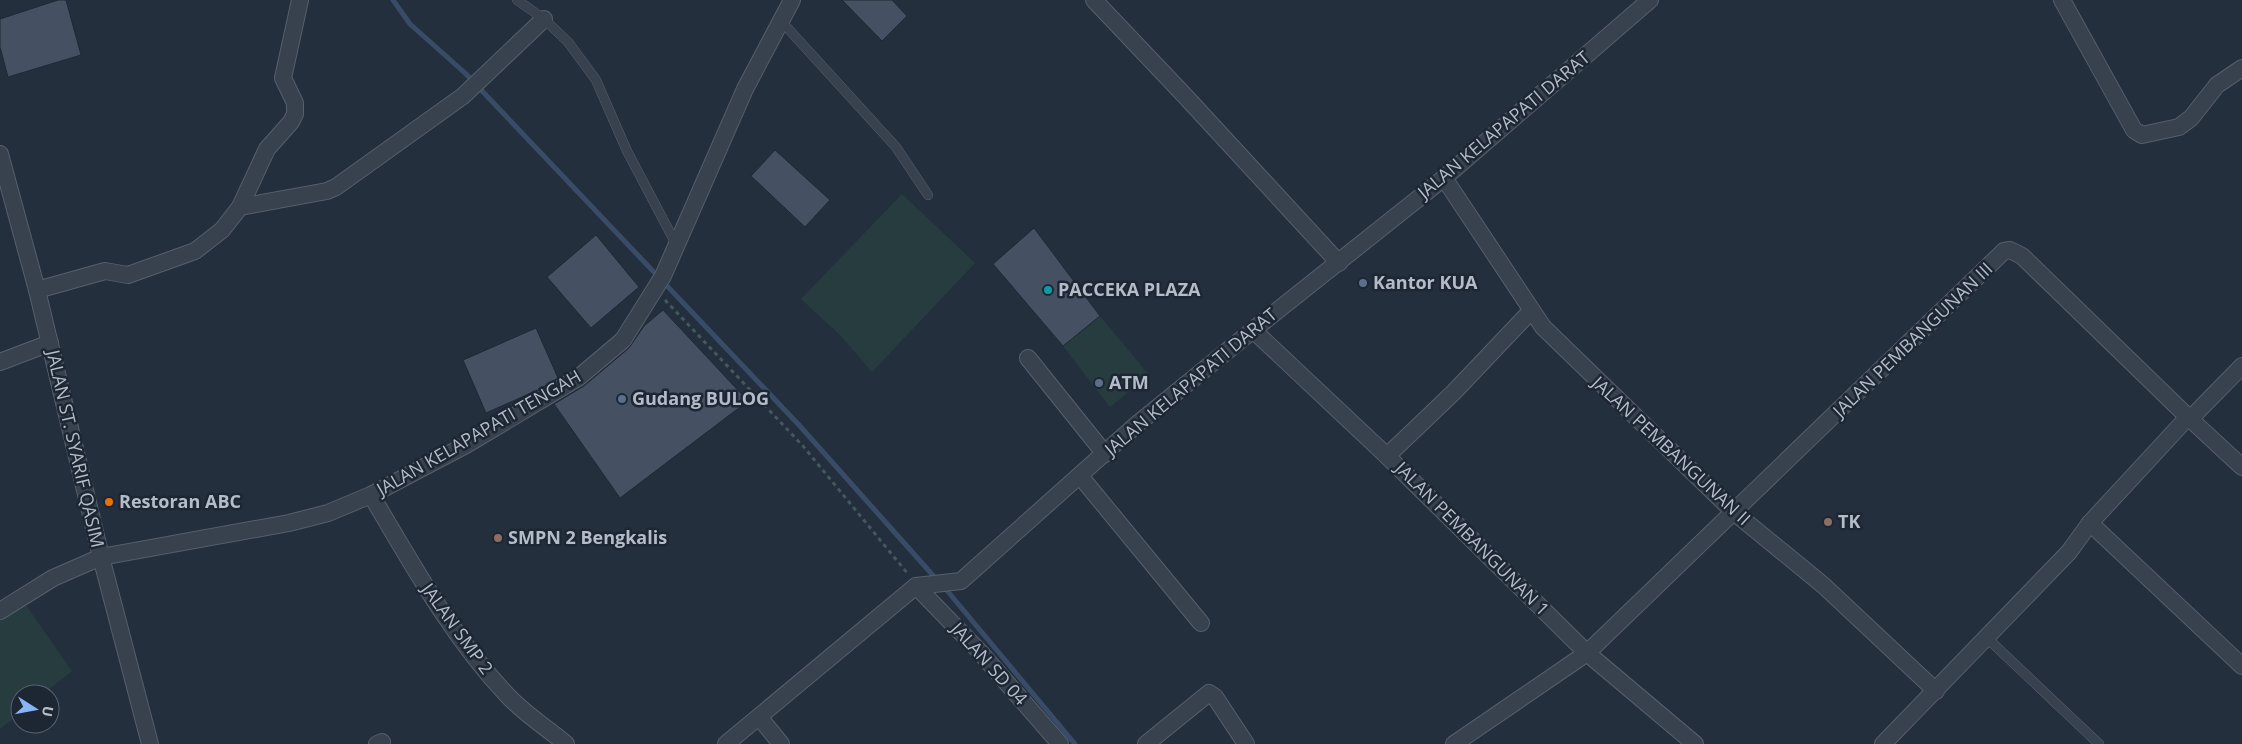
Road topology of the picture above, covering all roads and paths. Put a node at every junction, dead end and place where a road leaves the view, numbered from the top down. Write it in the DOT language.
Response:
graph roads {
  1 [pos="300,0"];
  2 [pos="517,0"];
  3 [pos="792,0"];
  4 [pos="1094,0"];
  5 [pos="1650,0"];
  6 [pos="2062,0"];
  7 [pos="544,19"];
  8 [pos="782,22"];
  9 [pos="2242,68"];
  10 [pos="0,154"];
  11 [pos="1444,178"];
  12 [pos="928,195"];
  13 [pos="240,207"];
  14 [pos="676,244"];
  15 [pos="1339,263"];
  16 [pos="659,282"];
  17 [pos="37,290"];
  18 [pos="1531,311"];
  19 [pos="1253,330"];
  20 [pos="50,343"];
  21 [pos="1028,358"];
  22 [pos="0,362"];
  23 [pos="2242,366"];
  24 [pos="2189,417"];
  25 [pos="1105,454"];
  26 [pos="1387,456"];
  27 [pos="2242,466"];
  28 [pos="1080,476"];
  29 [pos="371,495"];
  30 [pos="1734,512"];
  31 [pos="2090,523"];
  32 [pos="101,557"];
  33 [pos="917,585"];
  34 [pos="0,611"];
  35 [pos="1201,623"];
  36 [pos="1987,638"];
  37 [pos="1587,653"];
  38 [pos="2242,666"];
  39 [pos="1936,691"];
  40 [pos="760,718"];
  41 [pos="150,744"];
  42 [pos="566,744"];
  43 [pos="726,744"];
  44 [pos="781,744"];
  45 [pos="1060,744"];
  46 [pos="1146,744"];
  47 [pos="1246,744"];
  48 [pos="1454,744"];
  49 [pos="1695,744"];
  50 [pos="1883,744"];
  51 [pos="2099,744"];
  1 -- 13 [label="street"];
  2 -- 7 [label="lane"];
  3 -- 8 [label="street, JALAN KELAPAPATI TENGAH"];
  4 -- 15 [label="street"];
  5 -- 11 [label="street, JALAN KELAPAPATI DARAT"];
  6 -- 9 [label="street"];
  7 -- 13 [label="street"];
  7 -- 14 [label="lane"];
  8 -- 12 [label="lane"];
  8 -- 14 [label="street, JALAN KELAPAPATI TENGAH"];
  10 -- 17 [label="street, JALAN ST. SYARIF QASIM"];
  11 -- 15 [label="street, JALAN KELAPAPATI DARAT"];
  11 -- 18 [label="street, JALAN PEMBANGUNAN II"];
  13 -- 17 [label="street"];
  14 -- 16 [label="street, JALAN KELAPAPATI TENGAH"];
  15 -- 19 [label="street, JALAN KELAPAPATI DARAT"];
  16 -- 29 [label="street, JALAN KELAPAPATI TENGAH"];
  16 -- 33 [label="path"];
  17 -- 20 [label="street, JALAN ST. SYARIF QASIM"];
  18 -- 26 [label="street"];
  18 -- 30 [label="street, JALAN PEMBANGUNAN II"];
  19 -- 25 [label="street, JALAN KELAPAPATI DARAT"];
  19 -- 26 [label="street, JALAN PEMBANGUNAN 1"];
  20 -- 22 [label="street"];
  20 -- 32 [label="street, JALAN ST. SYARIF QASIM"];
  21 -- 25 [label="street"];
  23 -- 24 [label="street"];
  24 -- 27 [label="street, JALAN PEMBANGUNAN III"];
  24 -- 30 [label="street, JALAN PEMBANGUNAN III"];
  24 -- 31 [label="street"];
  25 -- 28 [label="street, JALAN KELAPAPATI DARAT"];
  26 -- 37 [label="street, JALAN PEMBANGUNAN 1"];
  28 -- 33 [label="street, JALAN KELAPAPATI DARAT"];
  28 -- 35 [label="street"];
  29 -- 32 [label="street, JALAN KELAPAPATI TENGAH"];
  29 -- 42 [label="street, JALAN SMP 2"];
  30 -- 37 [label="street, JALAN PEMBANGUNAN III"];
  30 -- 39 [label="street, JALAN PEMBANGUNAN II"];
  31 -- 36 [label="street"];
  31 -- 38 [label="street"];
  32 -- 34 [label="street, JALAN KELAPAPATI TENGAH"];
  32 -- 41 [label="street, JALAN ST. SYARIF QASIM"];
  33 -- 40 [label="street"];
  33 -- 45 [label="street, JALAN SD 04"];
  36 -- 39 [label="street"];
  36 -- 51 [label="lane"];
  37 -- 48 [label="street, JALAN PEMBANGUNAN III"];
  37 -- 49 [label="street, JALAN PEMBANGUNAN 1"];
  39 -- 50 [label="street"];
  40 -- 43 [label="street"];
  40 -- 44 [label="street"];
  46 -- 47 [label="street"];
}
